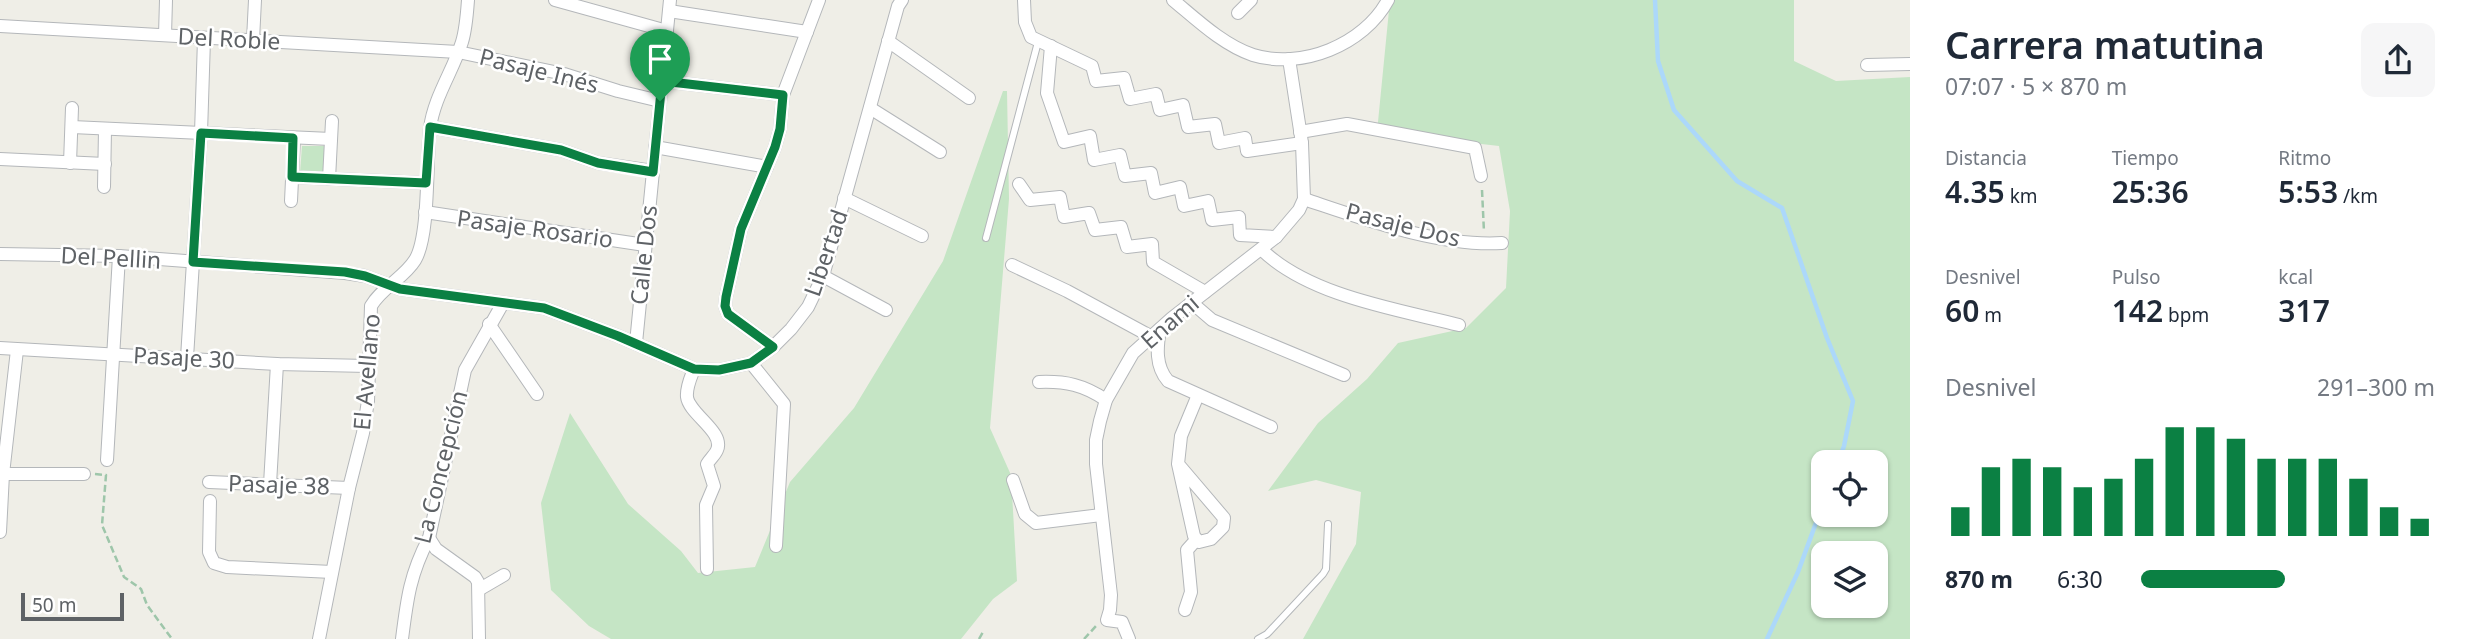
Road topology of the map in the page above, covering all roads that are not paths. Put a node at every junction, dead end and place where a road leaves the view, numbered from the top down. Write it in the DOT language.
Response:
graph roads {
  1 [pos="166,0"];
  2 [pos="255,0"];
  3 [pos="468,0"];
  4 [pos="555,0"];
  5 [pos="819,0"];
  6 [pos="902,0"];
  7 [pos="1024,0"];
  8 [pos="1173,0"];
  9 [pos="1251,0"];
  10 [pos="1388,0"];
  11 [pos="669,5"];
  12 [pos="1238,13"];
  13 [pos="0,26"];
  14 [pos="667,31"];
  15 [pos="807,32"];
  16 [pos="165,35"];
  17 [pos="204,39"];
  18 [pos="253,40"];
  19 [pos="888,41"];
  20 [pos="1038,42"];
  21 [pos="1051,46"];
  22 [pos="458,52"];
  23 [pos="1289,59"];
  24 [pos="1910,64"];
  25 [pos="1867,65"];
  26 [pos="662,81"];
  27 [pos="783,95"];
  28 [pos="969,98"];
  29 [pos="660,101"];
  30 [pos="72,108"];
  31 [pos="870,108"];
  32 [pos="332,121"];
  33 [pos="72,127"];
  34 [pos="430,127"];
  35 [pos="105,129"];
  36 [pos="201,133"];
  37 [pos="1301,137"];
  38 [pos="293,138"];
  39 [pos="331,139"];
  40 [pos="655,147"];
  41 [pos="940,152"];
  42 [pos="0,159"];
  43 [pos="70,163"];
  44 [pos="105,164"];
  45 [pos="767,167"];
  46 [pos="653,172"];
  47 [pos="1481,176"];
  48 [pos="292,177"];
  49 [pos="329,179"];
  50 [pos="426,183"];
  51 [pos="1019,184"];
  52 [pos="104,187"];
  53 [pos="844,198"];
  54 [pos="1304,199"];
  55 [pos="291,201"];
  56 [pos="425,212"];
  57 [pos="922,236"];
  58 [pos="1276,237"];
  59 [pos="986,239"];
  60 [pos="1503,243"];
  61 [pos="645,245"];
  62 [pos="1262,250"];
  63 [pos="0,254"];
  64 [pos="119,256"];
  65 [pos="193,262"];
  66 [pos="1012,265"];
  67 [pos="823,276"];
  68 [pos="387,286"];
  69 [pos="1205,292"];
  70 [pos="1191,302"];
  71 [pos="503,303"];
  72 [pos="886,310"];
  73 [pos="489,324"];
  74 [pos="1459,325"];
  75 [pos="1156,333"];
  76 [pos="636,343"];
  77 [pos="773,347"];
  78 [pos="0,348"];
  79 [pos="17,350"];
  80 [pos="113,354"];
  81 [pos="187,358"];
  82 [pos="751,363"];
  83 [pos="277,364"];
  84 [pos="368,366"];
  85 [pos="694,369"];
  86 [pos="1344,375"];
  87 [pos="1039,383"];
  88 [pos="6,388"];
  89 [pos="537,394"];
  90 [pos="1198,395"];
  91 [pos="1107,400"];
  92 [pos="1271,427"];
  93 [pos="107,460"];
  94 [pos="1178,464"];
  95 [pos="1,474"];
  96 [pos="84,474"];
  97 [pos="1013,480"];
  98 [pos="209,482"];
  99 [pos="270,484"];
  100 [pos="349,488"];
  101 [pos="210,501"];
  102 [pos="1101,515"];
  103 [pos="1328,524"];
  104 [pos="0,533"];
  105 [pos="429,538"];
  106 [pos="1196,540"];
  107 [pos="776,546"];
  108 [pos="706,569"];
  109 [pos="332,572"];
  110 [pos="504,575"];
  111 [pos="480,589"];
  112 [pos="1185,610"];
  113 [pos="319,639"];
  114 [pos="402,639"];
  115 [pos="479,639"];
  116 [pos="1129,639"];
  117 [pos="1258,639"];
  1 -- 16 [label="street"];
  2 -- 18 [label="street"];
  3 -- 22 [label="street, El Avellano"];
  4 -- 14 [label="street"];
  5 -- 15 [label="street"];
  6 -- 19 [label="street, Libertad"];
  7 -- 20 [label="street"];
  8 -- 23 [label="street"];
  9 -- 12 [label="street"];
  10 -- 23 [label="street"];
  11 -- 14 [label="street, Calle Dos"];
  11 -- 15 [label="street"];
  13 -- 16 [label="street, Del Roble"];
  14 -- 26 [label="street, Calle Dos"];
  15 -- 27 [label="street"];
  16 -- 17 [label="street, Del Roble"];
  17 -- 18 [label="street, Del Roble"];
  17 -- 36 [label="street"];
  18 -- 22 [label="street, Del Roble"];
  19 -- 28 [label="street"];
  19 -- 31 [label="street, Libertad"];
  20 -- 21 [label="street"];
  20 -- 59 [label="lane"];
  21 -- 37 [label="street"];
  21 -- 58 [label="street"];
  22 -- 29 [label="street, Pasaje Inés"];
  22 -- 34 [label="street, El Avellano"];
  23 -- 37 [label="street"];
  24 -- 25 [label="street"];
  26 -- 27 [label="street"];
  26 -- 29 [label="street, Calle Dos"];
  27 -- 45 [label="street"];
  29 -- 40 [label="street, Calle Dos"];
  30 -- 33 [label="street"];
  31 -- 41 [label="street"];
  31 -- 53 [label="street, Libertad"];
  32 -- 39 [label="street"];
  33 -- 35 [label="street"];
  33 -- 43 [label="street"];
  34 -- 46 [label="street"];
  34 -- 50 [label="street, El Avellano"];
  35 -- 36 [label="street"];
  35 -- 44 [label="street"];
  36 -- 38 [label="street"];
  36 -- 65 [label="street"];
  37 -- 47 [label="street"];
  37 -- 54 [label="street"];
  38 -- 39 [label="street"];
  38 -- 48 [label="street"];
  39 -- 49 [label="street"];
  40 -- 45 [label="street"];
  40 -- 46 [label="street, Calle Dos"];
  42 -- 43 [label="street"];
  43 -- 44 [label="street"];
  44 -- 52 [label="street"];
  45 -- 77 [label="street"];
  46 -- 61 [label="street, Calle Dos"];
  48 -- 49 [label="street"];
  48 -- 55 [label="street"];
  49 -- 50 [label="street"];
  50 -- 56 [label="street, El Avellano"];
  51 -- 69 [label="street"];
  53 -- 57 [label="street"];
  53 -- 67 [label="street, Libertad"];
  54 -- 58 [label="street, Enami"];
  54 -- 60 [label="street, Pasaje Dos"];
  56 -- 61 [label="street, Pasaje Rosario"];
  56 -- 68 [label="street, El Avellano"];
  58 -- 62 [label="street, Enami"];
  61 -- 76 [label="street, Calle Dos"];
  62 -- 69 [label="street, Enami"];
  62 -- 74 [label="street"];
  63 -- 64 [label="street, Del Pellin"];
  64 -- 65 [label="street, Del Pellin"];
  64 -- 80 [label="street"];
  65 -- 68 [label="street, Del Pellin"];
  65 -- 81 [label="street"];
  66 -- 75 [label="street"];
  67 -- 72 [label="street"];
  67 -- 77 [label="street, Libertad"];
  68 -- 71 [label="street, Libertad"];
  68 -- 84 [label="street, El Avellano"];
  69 -- 70 [label="street, Enami"];
  70 -- 75 [label="street, Enami"];
  70 -- 86 [label="street"];
  71 -- 73 [label="street, La Concepción"];
  71 -- 76 [label="street, Libertad"];
  73 -- 89 [label="street"];
  73 -- 105 [label="street, La Concepción"];
  75 -- 90 [label="street"];
  75 -- 91 [label="street, Enami"];
  76 -- 85 [label="street, Libertad"];
  77 -- 82 [label="street, Libertad"];
  78 -- 79 [label="street, Pasaje 30"];
  79 -- 80 [label="street, Pasaje 30"];
  79 -- 88 [label="street"];
  80 -- 81 [label="street, Pasaje 30"];
  80 -- 93 [label="street"];
  81 -- 83 [label="street, Pasaje 30"];
  82 -- 85 [label="street, Libertad"];
  82 -- 107 [label="street"];
  83 -- 84 [label="street, Pasaje 30"];
  83 -- 99 [label="street"];
  84 -- 100 [label="street, El Avellano"];
  85 -- 108 [label="street"];
  87 -- 91 [label="street"];
  88 -- 95 [label="street"];
  90 -- 92 [label="street"];
  90 -- 94 [label="street"];
  91 -- 102 [label="street, Enami"];
  94 -- 106 [label="street"];
  94 -- 106 [label="street"];
  95 -- 96 [label="street"];
  95 -- 104 [label="street"];
  97 -- 102 [label="street"];
  98 -- 99 [label="street, Pasaje 38"];
  99 -- 100 [label="street, Pasaje 38"];
  100 -- 109 [label="street, El Avellano"];
  101 -- 109 [label="street"];
  102 -- 116 [label="street, Enami"];
  103 -- 117 [label="lane"];
  105 -- 111 [label="street"];
  105 -- 114 [label="street, La Concepción"];
  106 -- 112 [label="street"];
  109 -- 113 [label="street, El Avellano"];
  110 -- 111 [label="street"];
  111 -- 115 [label="street"];
}
